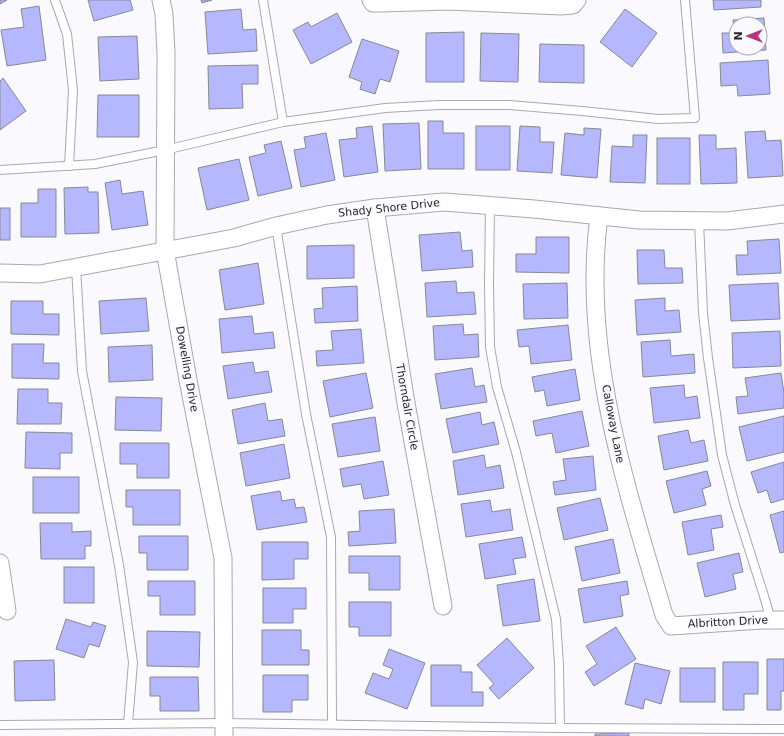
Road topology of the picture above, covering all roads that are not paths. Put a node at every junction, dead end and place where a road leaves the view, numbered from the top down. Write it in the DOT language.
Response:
graph roads {
  1 [pos="55,0"];
  2 [pos="161,0"];
  3 [pos="263,0"];
  4 [pos="685,0"];
  5 [pos="372,1"];
  6 [pos="477,1"];
  7 [pos="575,3"];
  8 [pos="283,122"];
  9 [pos="165,150"];
  10 [pos="69,166"];
  11 [pos="0,170"];
  12 [pos="490,206"];
  13 [pos="376,208"];
  14 [pos="784,214"];
  15 [pos="599,216"];
  16 [pos="699,221"];
  17 [pos="276,226"];
  18 [pos="165,250"];
  19 [pos="76,267"];
  20 [pos="0,273"];
  21 [pos="0,563"];
  22 [pos="443,606"];
  23 [pos="8,611"];
  24 [pos="777,620"];
  25 [pos="671,626"];
  26 [pos="128,724"];
  27 [pos="332,724"];
  28 [pos="0,725"];
  29 [pos="560,728"];
  30 [pos="224,729"];
  31 [pos="784,729"];
  1 -- 10 [label="lane"];
  2 -- 9 [label="street, Dowelling Drive"];
  3 -- 8 [label="lane"];
  4 -- 8 [label="lane"];
  5 -- 6 [label="street"];
  6 -- 7 [label="street"];
  8 -- 9 [label="lane"];
  9 -- 10 [label="lane"];
  9 -- 18 [label="street, Dowelling Drive"];
  10 -- 11 [label="lane"];
  12 -- 13 [label="street, Shady Shore Drive"];
  12 -- 15 [label="street, Shady Shore Drive"];
  12 -- 29 [label="lane"];
  13 -- 17 [label="street, Shady Shore Drive"];
  13 -- 22 [label="street, Thorndalr Circle"];
  14 -- 16 [label="street, Shady Shore Drive"];
  15 -- 16 [label="street, Shady Shore Drive"];
  15 -- 25 [label="street, Calloway Lane"];
  16 -- 24 [label="lane"];
  17 -- 18 [label="street, Shady Shore Drive"];
  17 -- 27 [label="lane"];
  18 -- 19 [label="street, Shady Shore Drive"];
  18 -- 30 [label="street, Dowelling Drive"];
  19 -- 20 [label="street, Shady Shore Drive"];
  19 -- 26 [label="lane"];
  21 -- 23 [label="street"];
  24 -- 25 [label="street, Albritton Drive"];
  26 -- 28 [label="lane"];
  26 -- 30 [label="lane"];
  27 -- 29 [label="lane"];
  27 -- 30 [label="lane"];
  29 -- 31 [label="lane"];
}
